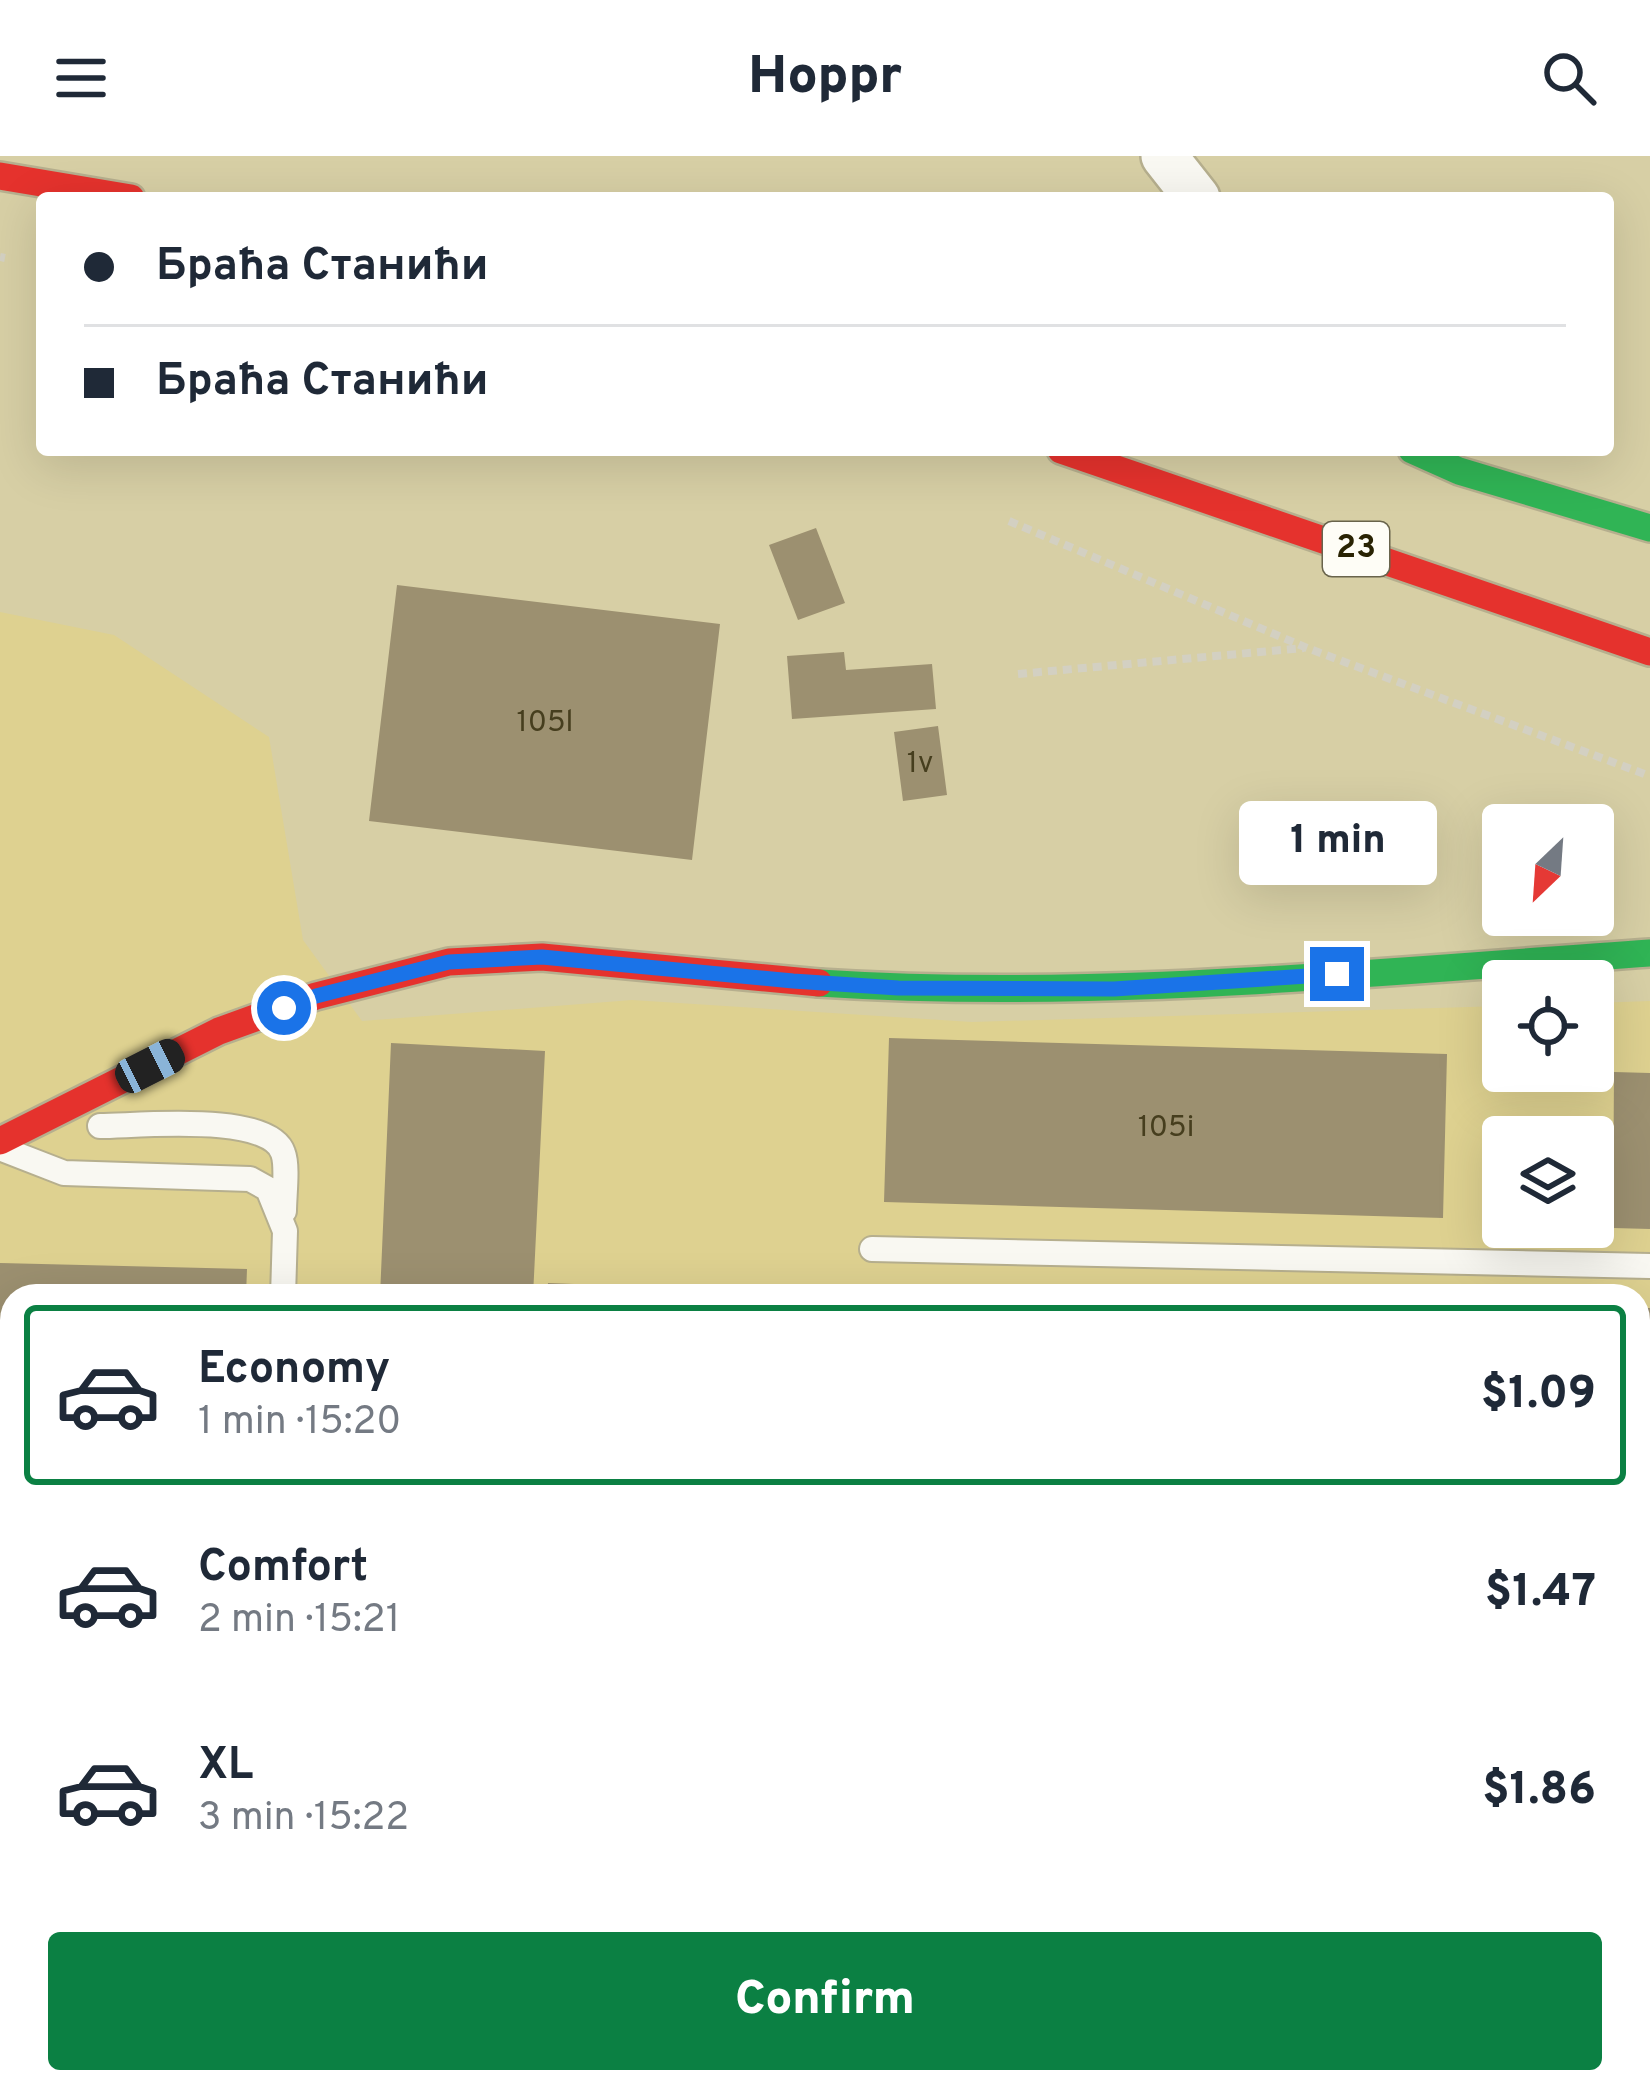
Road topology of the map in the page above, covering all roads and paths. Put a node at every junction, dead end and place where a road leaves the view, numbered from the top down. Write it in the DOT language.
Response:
graph roads {
  1 [pos="1164,156"];
  2 [pos="0,176"];
  3 [pos="95,192"];
  4 [pos="1192,192"];
  5 [pos="1079,456"];
  6 [pos="1425,456"];
  7 [pos="1009,521"];
  8 [pos="1650,528"];
  9 [pos="1307,647"];
  10 [pos="1650,652"];
  11 [pos="1018,674"];
  12 [pos="1650,776"];
  13 [pos="1650,952"];
  14 [pos="100,1126"];
  15 [pos="0,1145"];
  16 [pos="285,1231"];
  17 [pos="872,1249"];
  18 [pos="1650,1266"];
  19 [pos="283,1284"];
  1 -- 4 [label="street"];
  2 -- 3 [label="street"];
  5 -- 10 [label="street, 23"];
  6 -- 8 [label="street"];
  7 -- 9 [label="path"];
  9 -- 11 [label="path"];
  9 -- 12 [label="path"];
  13 -- 15 [label="street"];
  14 -- 16 [label="lane"];
  15 -- 16 [label="lane"];
  16 -- 19 [label="lane"];
  17 -- 18 [label="lane"];
}
